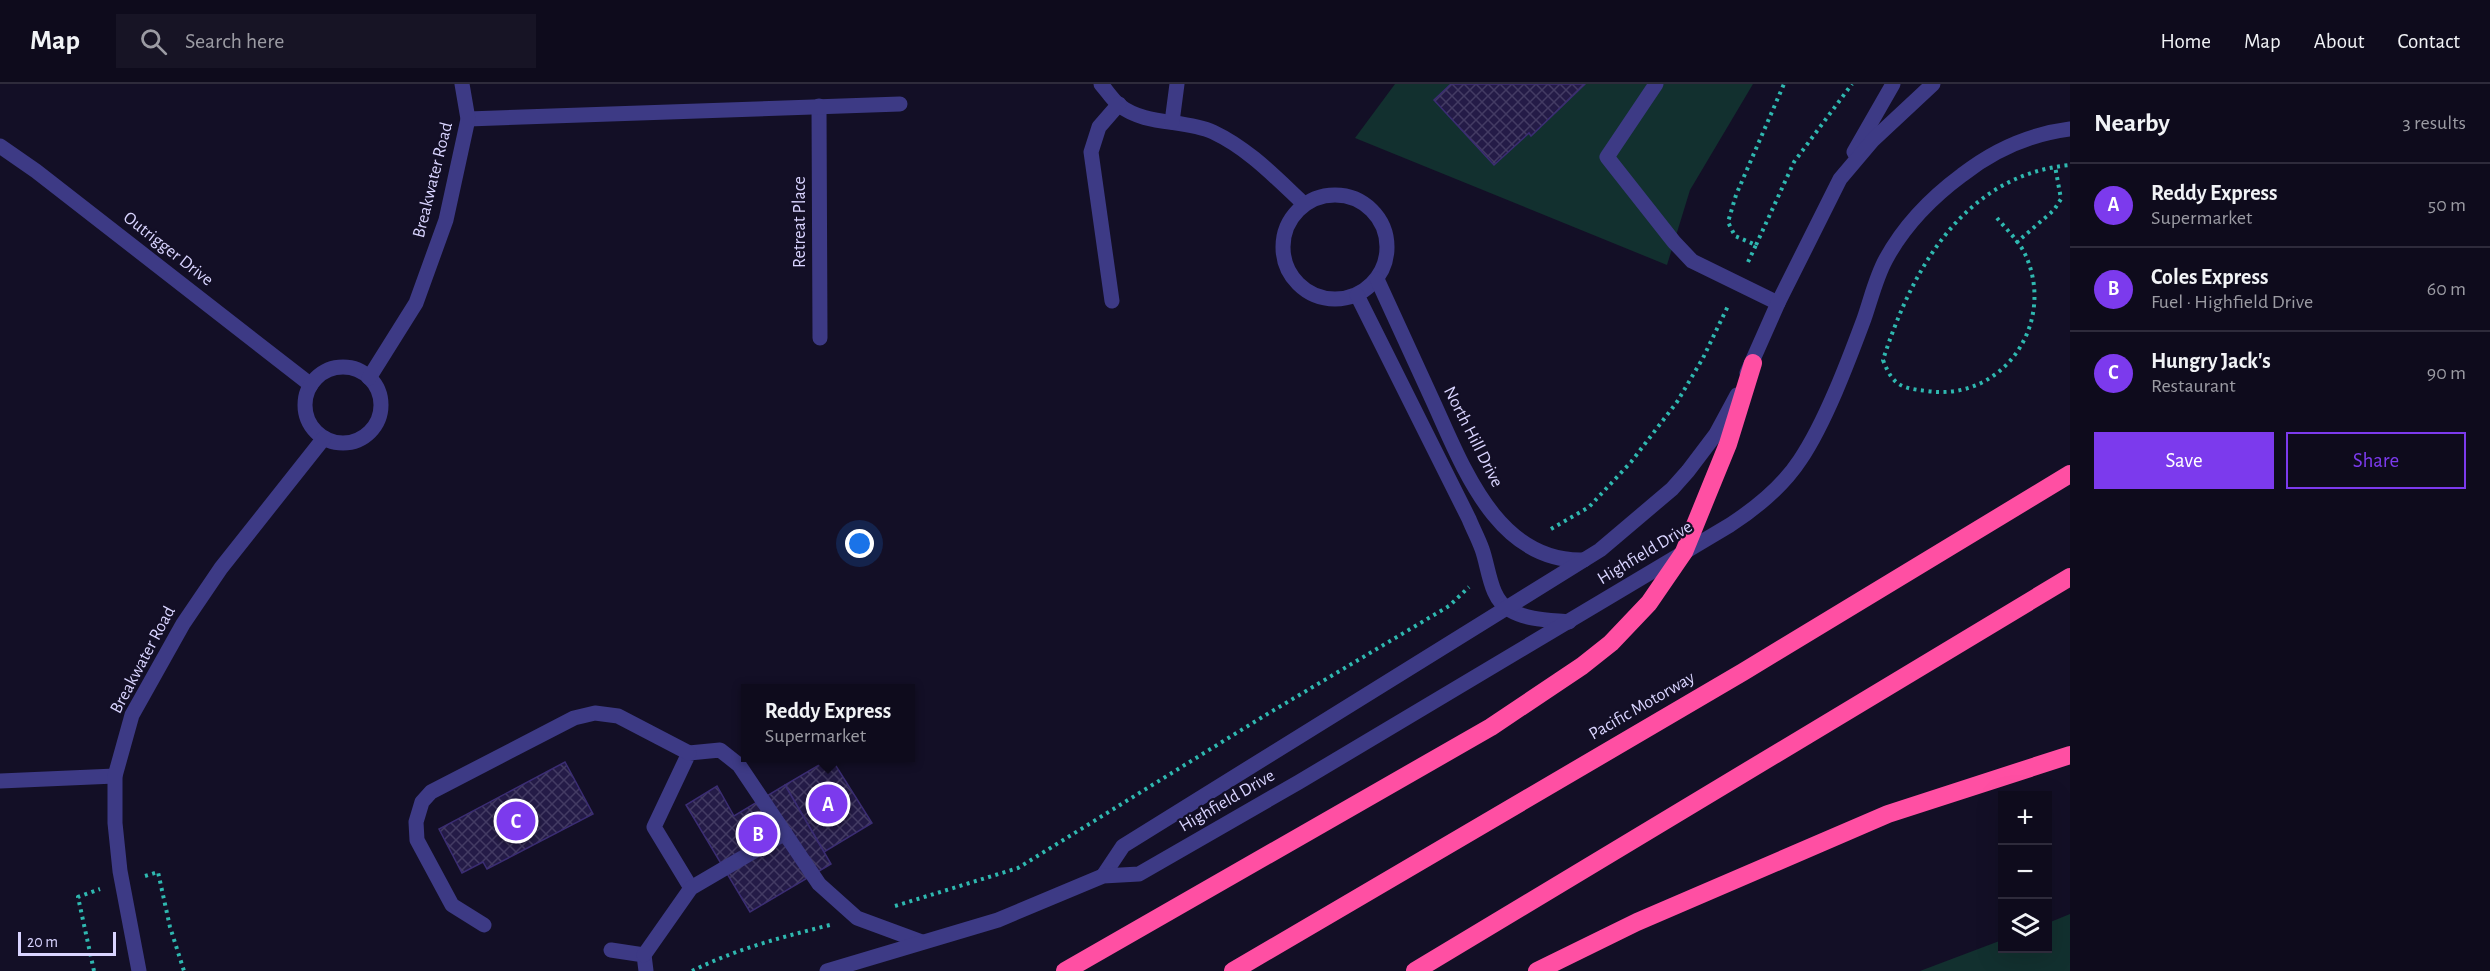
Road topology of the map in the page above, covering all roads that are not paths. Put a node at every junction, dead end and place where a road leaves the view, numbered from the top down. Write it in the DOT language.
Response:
graph roads {
  1 [pos="462,84"];
  2 [pos="1101,84"];
  3 [pos="1177,84"];
  4 [pos="1656,84"];
  5 [pos="1893,84"];
  6 [pos="1932,84"];
  7 [pos="900,104"];
  8 [pos="1119,104"];
  9 [pos="819,106"];
  10 [pos="468,119"];
  11 [pos="1172,122"];
  12 [pos="2070,129"];
  13 [pos="0,146"];
  14 [pos="1840,179"];
  15 [pos="1304,204"];
  16 [pos="1377,279"];
  17 [pos="1356,295"];
  18 [pos="1112,302"];
  19 [pos="1778,303"];
  20 [pos="820,338"];
  21 [pos="1753,363"];
  22 [pos="369,378"];
  23 [pos="311,385"];
  24 [pos="324,438"];
  25 [pos="2070,474"];
  26 [pos="1684,552"];
  27 [pos="1585,560"];
  28 [pos="2070,577"];
  29 [pos="1505,608"];
  30 [pos="1569,622"];
  31 [pos="689,753"];
  32 [pos="2070,754"];
  33 [pos="116,776"];
  34 [pos="0,781"];
  35 [pos="784,834"];
  36 [pos="1102,876"];
  37 [pos="691,888"];
  38 [pos="484,925"];
  39 [pos="135,941"];
  40 [pos="922,942"];
  41 [pos="611,950"];
  42 [pos="645,963"];
  43 [pos="139,971"];
  44 [pos="150,971"];
  45 [pos="826,971"];
  46 [pos="1065,971"];
  47 [pos="1233,971"];
  48 [pos="1415,971"];
  49 [pos="1538,971"];
  1 -- 10 [label="street, Breakwater Road"];
  2 -- 8 [label="street"];
  3 -- 11 [label="street"];
  4 -- 19 [label="street"];
  5 -- 14 [label="street"];
  6 -- 14 [label="street, Highfield Drive"];
  7 -- 9 [label="street"];
  8 -- 11 [label="street"];
  8 -- 18 [label="street"];
  9 -- 10 [label="street"];
  9 -- 20 [label="street, Retreat Place"];
  10 -- 22 [label="street, Breakwater Road"];
  11 -- 15 [label="street"];
  12 -- 26 [label="street, Highfield Drive"];
  13 -- 23 [label="street, Outrigger Drive"];
  14 -- 19 [label="street, Highfield Drive"];
  15 -- 16 [label="street"];
  15 -- 17 [label="street"];
  16 -- 17 [label="street"];
  16 -- 27 [label="street, North Hill Drive"];
  17 -- 29 [label="street"];
  19 -- 21 [label="street, Highfield Drive"];
  21 -- 26 [label="highway"];
  21 -- 27 [label="street, Highfield Drive"];
  22 -- 23 [label="street"];
  22 -- 24 [label="street"];
  23 -- 24 [label="street"];
  24 -- 33 [label="street, Breakwater Road"];
  25 -- 47 [label="highway, Pacific Motorway"];
  26 -- 30 [label="street, Highfield Drive"];
  26 -- 46 [label="highway"];
  27 -- 29 [label="street, Highfield Drive"];
  28 -- 48 [label="highway"];
  29 -- 30 [label="street"];
  29 -- 36 [label="street, Highfield Drive"];
  30 -- 36 [label="street, Highfield Drive"];
  31 -- 35 [label="street"];
  31 -- 37 [label="street"];
  31 -- 38 [label="street"];
  32 -- 49 [label="highway"];
  33 -- 34 [label="street"];
  33 -- 39 [label="street, Breakwater Road"];
  35 -- 37 [label="street"];
  35 -- 40 [label="street"];
  36 -- 40 [label="street, Highfield Drive"];
  37 -- 42 [label="street"];
  39 -- 43 [label="street, Breakwater Road"];
  39 -- 44 [label="street, Breakwater Road"];
  40 -- 45 [label="street, Highfield Drive"];
  41 -- 42 [label="street"];
}
